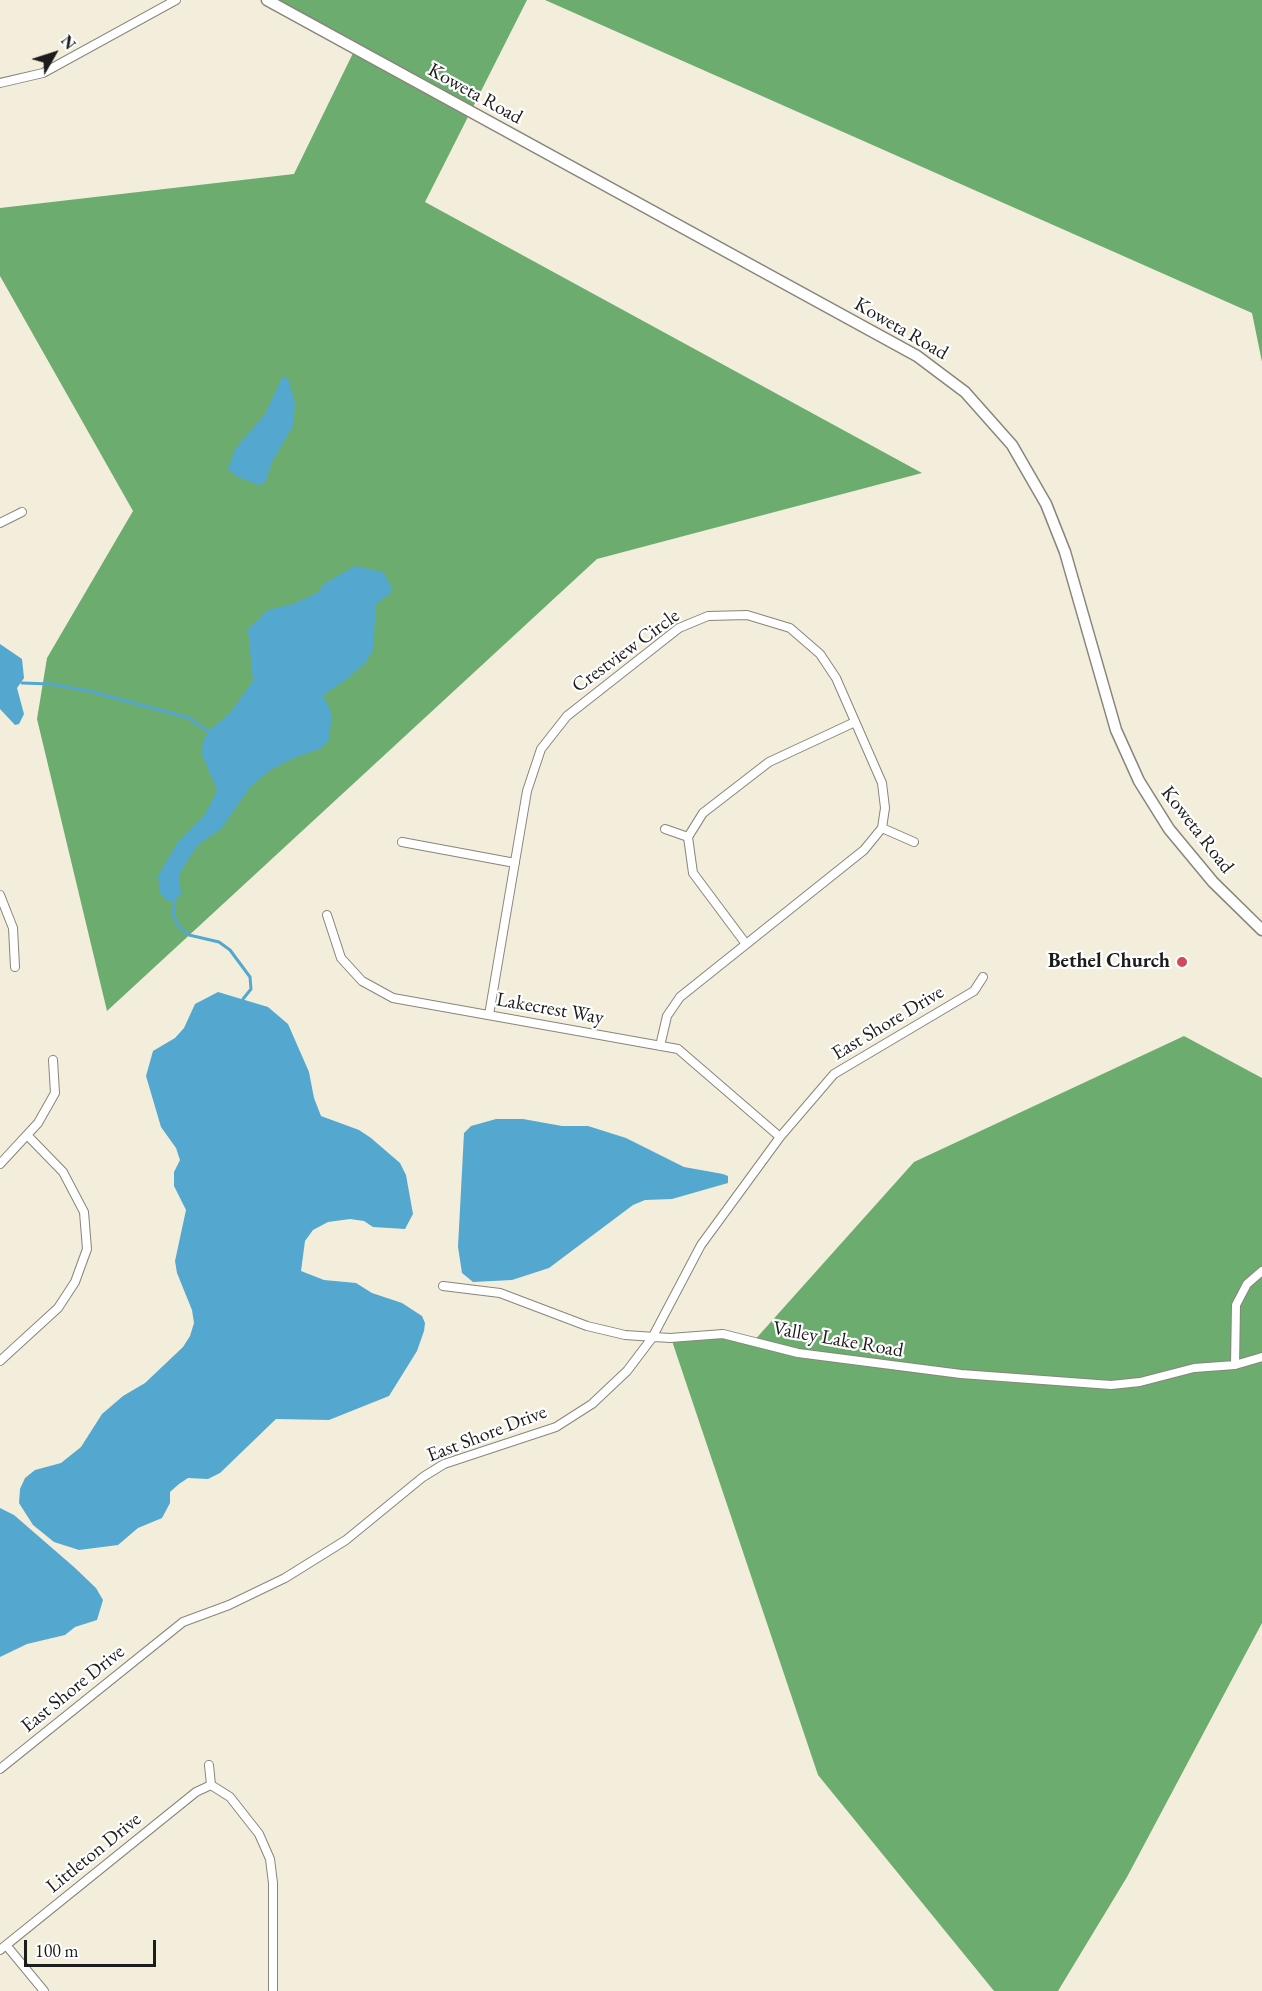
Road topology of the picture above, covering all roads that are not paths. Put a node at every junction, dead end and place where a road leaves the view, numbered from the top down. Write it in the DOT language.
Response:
graph roads {
  1 [pos="176,0"];
  2 [pos="267,0"];
  3 [pos="0,83"];
  4 [pos="22,512"];
  5 [pos="0,523"];
  6 [pos="855,722"];
  7 [pos="882,828"];
  8 [pos="665,829"];
  9 [pos="688,837"];
  10 [pos="402,842"];
  11 [pos="914,842"];
  12 [pos="515,863"];
  13 [pos="0,895"];
  14 [pos="327,915"];
  15 [pos="1262,930"];
  16 [pos="746,944"];
  17 [pos="15,967"];
  18 [pos="983,977"];
  19 [pos="489,1015"];
  20 [pos="660,1046"];
  21 [pos="53,1060"];
  22 [pos="27,1135"];
  23 [pos="780,1137"];
  24 [pos="0,1164"];
  25 [pos="1262,1271"];
  26 [pos="443,1286"];
  27 [pos="652,1338"];
  28 [pos="1262,1357"];
  29 [pos="0,1361"];
  30 [pos="1235,1365"];
  31 [pos="210,1765"];
  32 [pos="0,1768"];
  33 [pos="211,1785"];
  34 [pos="3,1947"];
  35 [pos="44,1991"];
  36 [pos="273,1991"];
  1 -- 3 [label="street"];
  2 -- 15 [label="street, Koweta Road"];
  4 -- 5 [label="street"];
  6 -- 7 [label="street, Crestview Circle"];
  6 -- 9 [label="street"];
  6 -- 12 [label="street, Crestview Circle"];
  7 -- 11 [label="street"];
  7 -- 16 [label="street"];
  8 -- 9 [label="street"];
  9 -- 16 [label="street"];
  10 -- 12 [label="street"];
  12 -- 19 [label="street, Crestview Circle"];
  13 -- 17 [label="street"];
  14 -- 19 [label="street, Lakecrest Way"];
  16 -- 20 [label="street"];
  18 -- 23 [label="street, East Shore Drive"];
  19 -- 20 [label="street, Lakecrest Way"];
  20 -- 23 [label="street, Lakecrest Way"];
  21 -- 22 [label="street"];
  22 -- 24 [label="street"];
  22 -- 29 [label="street"];
  23 -- 27 [label="street, East Shore Drive"];
  25 -- 30 [label="street"];
  26 -- 27 [label="street, Valley Lake Road"];
  27 -- 30 [label="street, Valley Lake Road"];
  27 -- 32 [label="street, East Shore Drive"];
  28 -- 30 [label="street, Valley Lake Road"];
  31 -- 33 [label="street"];
  33 -- 34 [label="street, Littleton Drive"];
  33 -- 36 [label="street"];
  34 -- 35 [label="street"];
}
